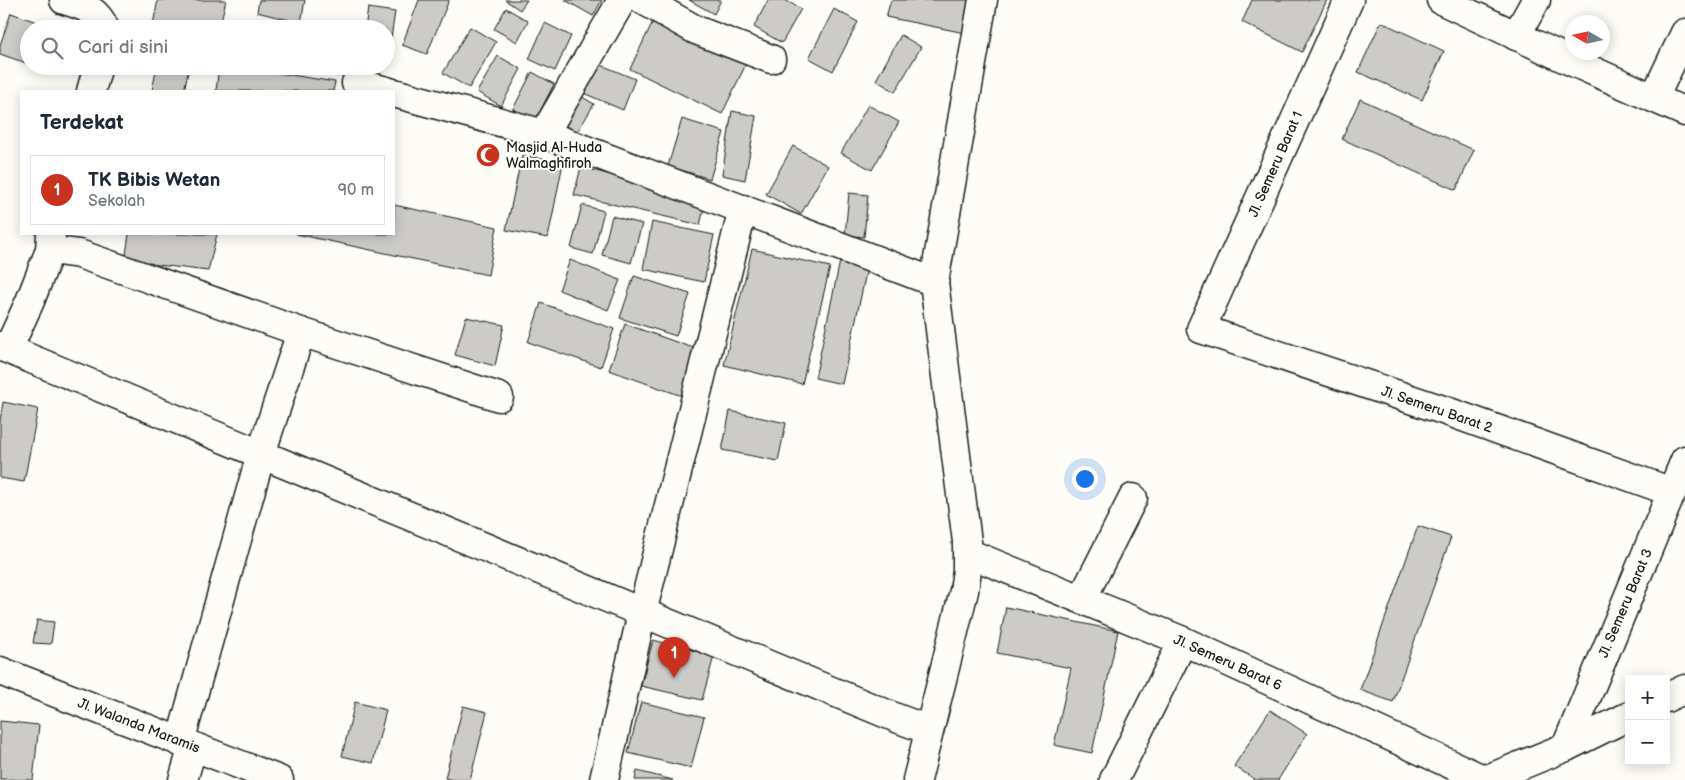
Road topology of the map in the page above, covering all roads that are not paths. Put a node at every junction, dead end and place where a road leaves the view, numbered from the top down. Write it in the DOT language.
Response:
graph roads {
  1 [pos="64,0"];
  2 [pos="622,0"];
  3 [pos="643,0"];
  4 [pos="983,0"];
  5 [pos="1349,0"];
  6 [pos="1441,0"];
  7 [pos="1536,0"];
  8 [pos="100,20"];
  9 [pos="1685,33"];
  10 [pos="1516,36"];
  11 [pos="771,59"];
  12 [pos="95,75"];
  13 [pos="356,83"];
  14 [pos="91,90"];
  15 [pos="383,90"];
  16 [pos="395,93"];
  17 [pos="1654,98"];
  18 [pos="1685,112"];
  19 [pos="544,134"];
  20 [pos="743,209"];
  21 [pos="51,242"];
  22 [pos="934,282"];
  23 [pos="1201,329"];
  24 [pos="302,332"];
  25 [pos="4,348"];
  26 [pos="499,398"];
  27 [pos="261,454"];
  28 [pos="1685,460"];
  29 [pos="1672,492"];
  30 [pos="1133,498"];
  31 [pos="968,553"];
  32 [pos="1082,599"];
  33 [pos="642,612"];
  34 [pos="1183,641"];
  35 [pos="0,671"];
  36 [pos="1685,690"];
  37 [pos="1670,696"];
  38 [pos="1625,718"];
  39 [pos="929,730"];
  40 [pos="186,744"];
  41 [pos="1566,747"];
  42 [pos="183,780"];
  43 [pos="279,780"];
  44 [pos="604,780"];
  45 [pos="917,780"];
  46 [pos="1114,780"];
  47 [pos="1485,780"];
  1 -- 8 [label="street"];
  2 -- 19 [label="street"];
  3 -- 11 [label="street"];
  4 -- 22 [label="street"];
  5 -- 23 [label="street, Jl. Semeru Barat 1"];
  6 -- 10 [label="street"];
  7 -- 10 [label="street"];
  9 -- 17 [label="street"];
  10 -- 17 [label="street"];
  12 -- 14 [label="street"];
  13 -- 15 [label="street"];
  16 -- 19 [label="street"];
  17 -- 18 [label="street"];
  19 -- 20 [label="street"];
  20 -- 22 [label="street"];
  20 -- 33 [label="street"];
  21 -- 24 [label="street"];
  21 -- 25 [label="street"];
  22 -- 31 [label="street"];
  23 -- 29 [label="street, Jl. Semeru Barat 2"];
  24 -- 26 [label="street"];
  24 -- 27 [label="street"];
  25 -- 27 [label="street"];
  27 -- 33 [label="street"];
  27 -- 40 [label="street"];
  28 -- 29 [label="street, Jl. Semeru Barat 3"];
  29 -- 41 [label="street, Jl. Semeru Barat 3"];
  30 -- 32 [label="street"];
  31 -- 32 [label="street, Jl. Semeru Barat 6"];
  31 -- 39 [label="street"];
  32 -- 34 [label="street, Jl. Semeru Barat 6"];
  33 -- 39 [label="street"];
  33 -- 44 [label="street"];
  34 -- 46 [label="street"];
  34 -- 47 [label="street, Jl. Semeru Barat 6"];
  35 -- 40 [label="street, Jl. Walanda Maramis"];
  36 -- 37 [label="street"];
  38 -- 41 [label="street"];
  39 -- 45 [label="street"];
  40 -- 42 [label="street"];
  40 -- 43 [label="street, Jl. Walanda Maramis"];
  41 -- 47 [label="street"];
}
